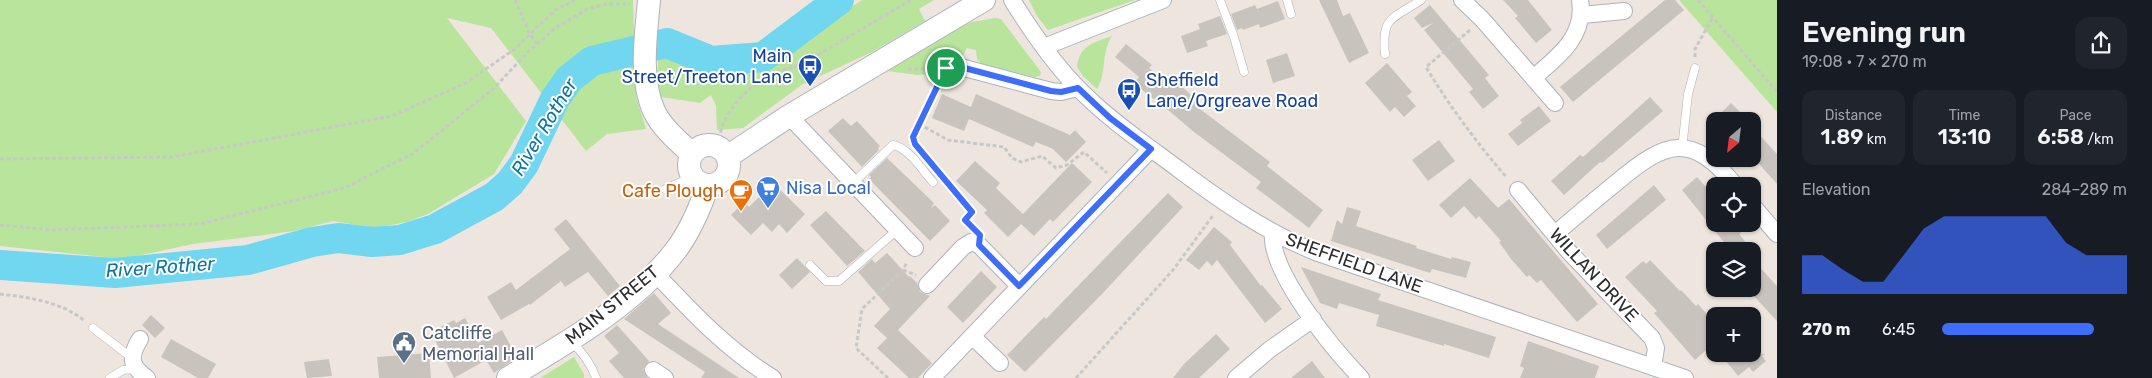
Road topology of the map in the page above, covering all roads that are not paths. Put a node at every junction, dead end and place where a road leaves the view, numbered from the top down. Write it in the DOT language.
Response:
graph roads {
  1 [pos="984,0"];
  2 [pos="1012,0"];
  3 [pos="1163,0"];
  4 [pos="1220,0"];
  5 [pos="1287,0"];
  6 [pos="1421,0"];
  7 [pos="1462,0"];
  8 [pos="648,5"];
  9 [pos="1581,8"];
  10 [pos="1624,11"];
  11 [pos="1291,14"];
  12 [pos="1044,47"];
  13 [pos="1385,54"];
  14 [pos="957,66"];
  15 [pos="1695,68"];
  16 [pos="1244,72"];
  17 [pos="1533,78"];
  18 [pos="1078,88"];
  19 [pos="1555,104"];
  20 [pos="789,116"];
  21 [pos="1151,149"];
  22 [pos="1682,149"];
  23 [pos="723,152"];
  24 [pos="692,154"];
  25 [pos="1727,177"];
  26 [pos="701,181"];
  27 [pos="933,182"];
  28 [pos="853,183"];
  29 [pos="665,189"];
  30 [pos="1518,190"];
  31 [pos="1761,215"];
  32 [pos="897,230"];
  33 [pos="1273,233"];
  34 [pos="1555,234"];
  35 [pos="1777,234"];
  36 [pos="915,248"];
  37 [pos="810,265"];
  38 [pos="655,273"];
  39 [pos="927,285"];
  40 [pos="1019,286"];
  41 [pos="1313,319"];
  42 [pos="93,328"];
  43 [pos="972,336"];
  44 [pos="140,339"];
  45 [pos="571,341"];
  46 [pos="1000,364"];
  47 [pos="1653,367"];
  48 [pos="138,368"];
  49 [pos="751,373"];
  50 [pos="110,378"];
  51 [pos="508,378"];
  52 [pos="596,378"];
  53 [pos="772,378"];
  54 [pos="932,378"];
  55 [pos="1236,378"];
  56 [pos="1361,378"];
  57 [pos="1685,378"];
  1 -- 20 [label="main road"];
  2 -- 12 [label="street, SHEFFIELD LANE"];
  3 -- 12 [label="street"];
  4 -- 16 [label="lane"];
  5 -- 11 [label="lane"];
  6 -- 13 [label="lane"];
  7 -- 17 [label="street"];
  8 -- 24 [label="main road"];
  9 -- 10 [label="street"];
  9 -- 17 [label="street"];
  12 -- 18 [label="street, SHEFFIELD LANE"];
  14 -- 18 [label="street"];
  15 -- 22 [label="lane"];
  17 -- 19 [label="street"];
  18 -- 21 [label="street, SHEFFIELD LANE"];
  20 -- 23 [label="main road"];
  20 -- 28 [label="street"];
  21 -- 33 [label="street, SHEFFIELD LANE"];
  21 -- 40 [label="street"];
  22 -- 25 [label="street"];
  22 -- 34 [label="street"];
  23 -- 24 [label="main road"];
  23 -- 26 [label="main road"];
  24 -- 26 [label="main road"];
  26 -- 29 [label="lane"];
  26 -- 38 [label="main road, MAIN STREET"];
  27 -- 28 [label="lane"];
  28 -- 32 [label="street"];
  30 -- 34 [label="street, WILLAN DRIVE"];
  31 -- 35 [label="street"];
  32 -- 36 [label="street"];
  32 -- 37 [label="lane"];
  33 -- 41 [label="street"];
  33 -- 47 [label="street, SHEFFIELD LANE"];
  34 -- 47 [label="street, WILLAN DRIVE"];
  38 -- 45 [label="main road, MAIN STREET"];
  38 -- 49 [label="street"];
  39 -- 40 [label="street"];
  40 -- 43 [label="street"];
  41 -- 55 [label="street"];
  41 -- 56 [label="street"];
  42 -- 48 [label="lane"];
  43 -- 46 [label="street"];
  43 -- 54 [label="street"];
  44 -- 48 [label="street"];
  45 -- 51 [label="main road, MAIN STREET"];
  45 -- 52 [label="lane"];
  47 -- 57 [label="street, SHEFFIELD LANE"];
  48 -- 50 [label="lane"];
  49 -- 53 [label="street"];
}
